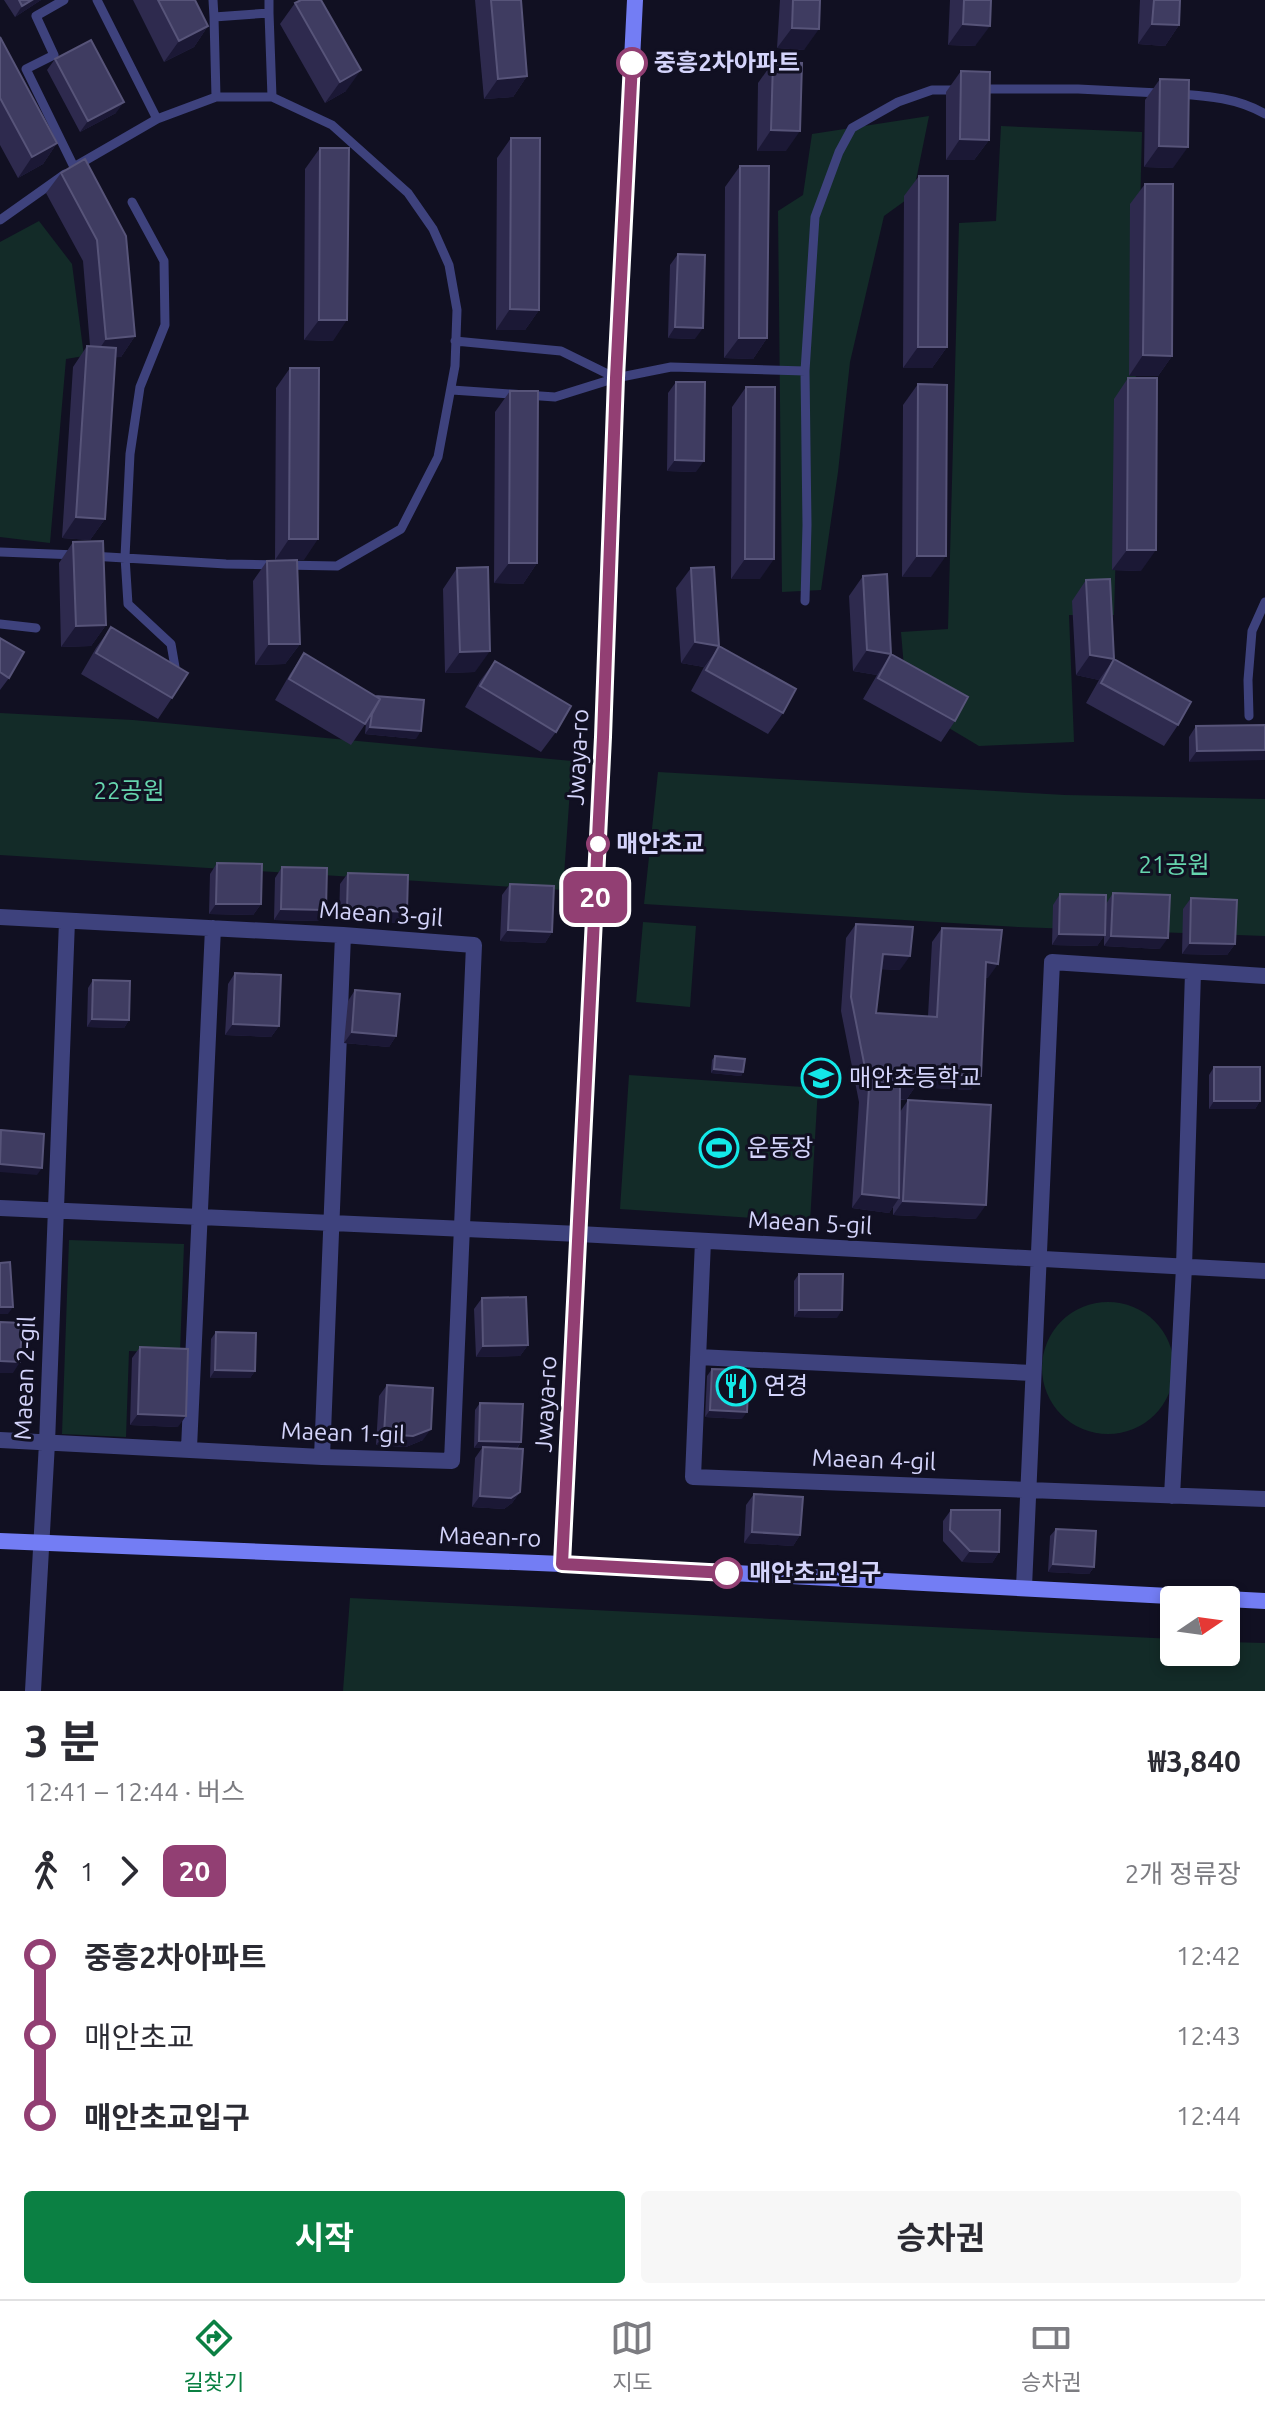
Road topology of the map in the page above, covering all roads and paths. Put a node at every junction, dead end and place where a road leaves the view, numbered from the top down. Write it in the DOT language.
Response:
graph roads {
  1 [pos="64,0"];
  2 [pos="97,0"];
  3 [pos="213,0"];
  4 [pos="269,0"];
  5 [pos="635,0"];
  6 [pos="269,13"];
  7 [pos="214,17"];
  8 [pos="216,97"];
  9 [pos="272,97"];
  10 [pos="1265,114"];
  11 [pos="157,119"];
  12 [pos="74,167"];
  13 [pos="132,202"];
  14 [pos="0,220"];
  15 [pos="455,341"];
  16 [pos="805,371"];
  17 [pos="616,378"];
  18 [pos="452,390"];
  19 [pos="0,552"];
  20 [pos="125,557"];
  21 [pos="805,601"];
  22 [pos="1265,602"];
  23 [pos="0,624"];
  24 [pos="36,628"];
  25 [pos="175,667"];
  26 [pos="1249,716"];
  27 [pos="0,917"];
  28 [pos="67,921"];
  29 [pos="213,928"];
  30 [pos="343,935"];
  31 [pos="1193,972"];
  32 [pos="1265,976"];
  33 [pos="0,1208"];
  34 [pos="56,1211"];
  35 [pos="199,1217"];
  36 [pos="331,1223"];
  37 [pos="462,1229"];
  38 [pos="579,1234"];
  39 [pos="703,1241"];
  40 [pos="1038,1259"];
  41 [pos="1184,1267"];
  42 [pos="1265,1271"];
  43 [pos="698,1357"];
  44 [pos="1033,1373"];
  45 [pos="0,1440"];
  46 [pos="47,1443"];
  47 [pos="189,1448"];
  48 [pos="322,1457"];
  49 [pos="1027,1491"];
  50 [pos="1172,1496"];
  51 [pos="1265,1499"];
  52 [pos="0,1541"];
  53 [pos="40,1543"];
  54 [pos="562,1564"];
  55 [pos="1024,1587"];
  56 [pos="1265,1601"];
  57 [pos="33,1691"];
  1 -- 12 [label="lane"];
  2 -- 11 [label="lane"];
  3 -- 7 [label="lane"];
  4 -- 6 [label="lane"];
  5 -- 17 [label="street, Jwaya-ro"];
  6 -- 7 [label="lane"];
  6 -- 9 [label="lane"];
  7 -- 8 [label="lane"];
  8 -- 9 [label="lane"];
  8 -- 11 [label="lane"];
  9 -- 15 [label="lane"];
  10 -- 16 [label="lane"];
  11 -- 12 [label="lane"];
  12 -- 14 [label="lane"];
  13 -- 20 [label="lane"];
  15 -- 17 [label="lane"];
  15 -- 18 [label="lane"];
  16 -- 17 [label="lane"];
  16 -- 21 [label="lane"];
  17 -- 18 [label="lane"];
  17 -- 38 [label="street, Jwaya-ro"];
  18 -- 20 [label="lane"];
  19 -- 20 [label="lane"];
  20 -- 25 [label="lane"];
  22 -- 26 [label="lane"];
  23 -- 24 [label="lane"];
  27 -- 28 [label="street, Maean 3-gil"];
  28 -- 29 [label="street, Maean 3-gil"];
  28 -- 34 [label="street, Maean 2-gil"];
  29 -- 30 [label="street, Maean 3-gil"];
  29 -- 35 [label="street"];
  30 -- 36 [label="street"];
  30 -- 37 [label="street, Maean 3-gil"];
  31 -- 32 [label="street"];
  31 -- 40 [label="street"];
  31 -- 41 [label="street"];
  33 -- 34 [label="street"];
  34 -- 35 [label="street"];
  34 -- 46 [label="street, Maean 2-gil"];
  35 -- 36 [label="street"];
  35 -- 47 [label="street"];
  36 -- 37 [label="street"];
  36 -- 48 [label="street"];
  37 -- 38 [label="street"];
  37 -- 48 [label="street, Maean 1-gil"];
  38 -- 39 [label="street, Maean 5-gil"];
  38 -- 54 [label="street, Jwaya-ro"];
  39 -- 40 [label="street, Maean 5-gil"];
  39 -- 43 [label="street, Maean 4-gil"];
  40 -- 41 [label="street, Maean 5-gil"];
  40 -- 44 [label="street"];
  41 -- 42 [label="street, Maean 5-gil"];
  41 -- 50 [label="street"];
  43 -- 44 [label="street"];
  43 -- 49 [label="street, Maean 4-gil"];
  44 -- 49 [label="street"];
  45 -- 46 [label="street, Maean 1-gil"];
  46 -- 47 [label="street, Maean 1-gil"];
  46 -- 53 [label="street, Maean 2-gil"];
  47 -- 48 [label="street, Maean 1-gil"];
  49 -- 50 [label="street, Maean 4-gil"];
  49 -- 55 [label="street"];
  50 -- 51 [label="street, Maean 4-gil"];
  52 -- 53 [label="street, Maean-ro"];
  53 -- 54 [label="street, Maean-ro"];
  53 -- 57 [label="street, Maean 2-gil"];
  54 -- 55 [label="street, Maean-ro"];
  55 -- 56 [label="street, Maean-ro"];
}
